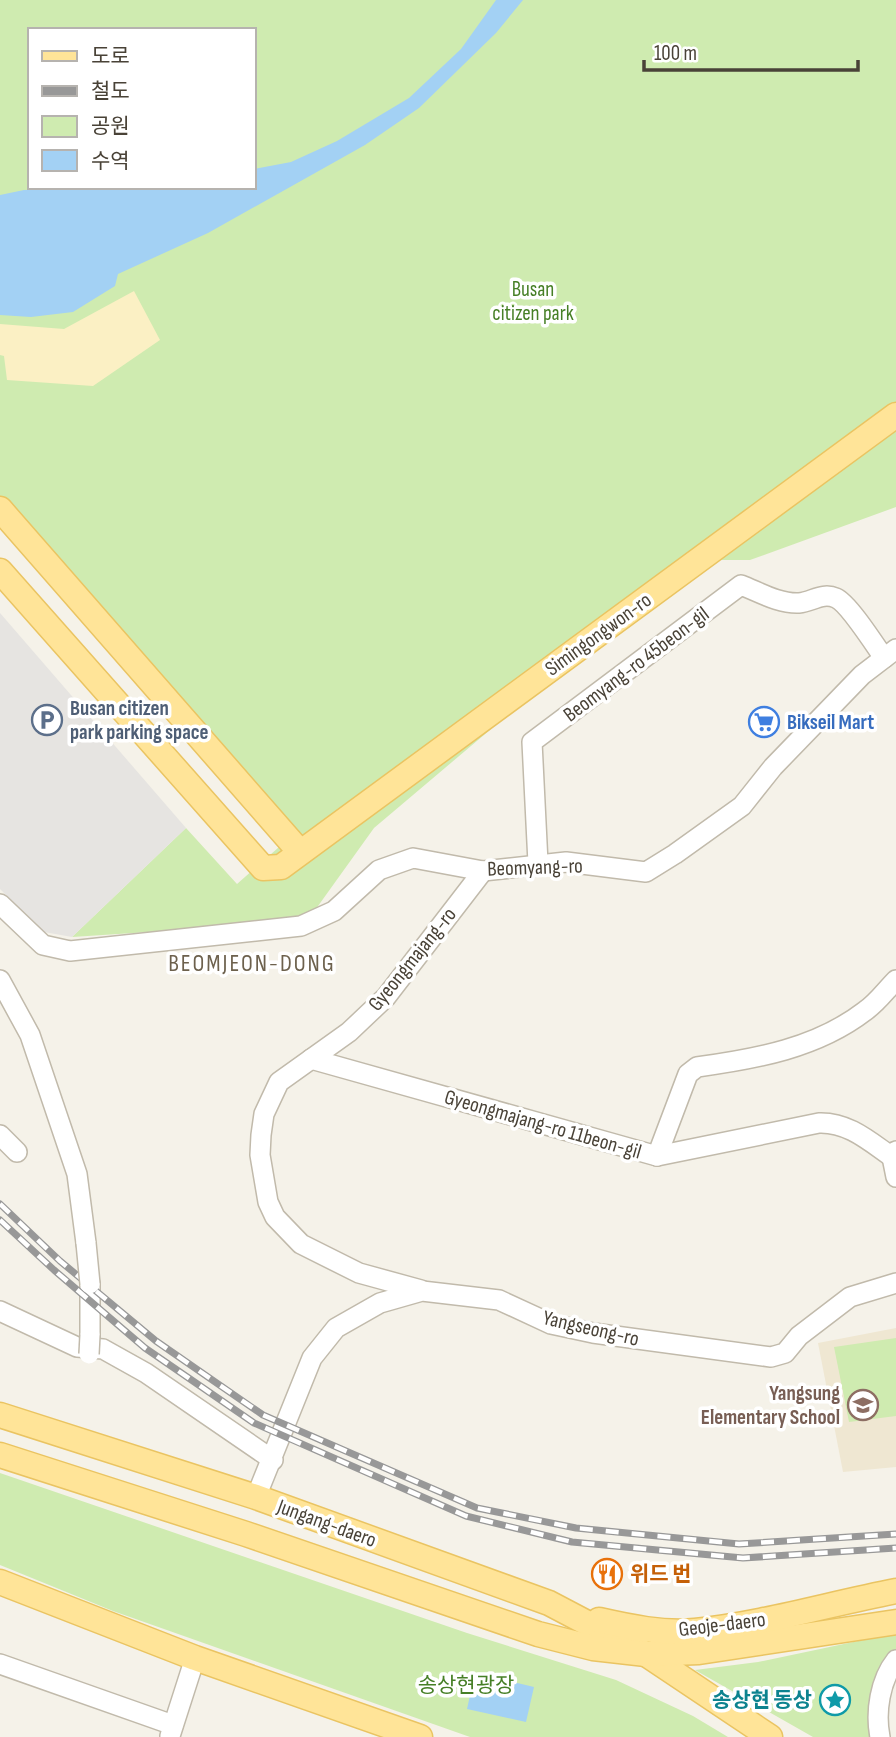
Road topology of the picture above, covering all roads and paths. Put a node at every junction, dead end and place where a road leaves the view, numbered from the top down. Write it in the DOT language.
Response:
graph roads {
  1 [pos="896,415"];
  2 [pos="0,509"];
  3 [pos="0,570"];
  4 [pos="890,653"];
  5 [pos="300,852"];
  6 [pos="538,863"];
  7 [pos="484,871"];
  8 [pos="3,913"];
  9 [pos="0,980"];
  10 [pos="896,980"];
  11 [pos="310,1059"];
  12 [pos="0,1135"];
  13 [pos="17,1152"];
  14 [pos="894,1154"];
  15 [pos="657,1156"];
  16 [pos="896,1177"];
  17 [pos="896,1283"];
  18 [pos="422,1291"];
  19 [pos="0,1311"];
  20 [pos="90,1344"];
  21 [pos="0,1415"];
  22 [pos="0,1455"];
  23 [pos="272,1460"];
  24 [pos="256,1497"];
  25 [pos="0,1582"];
  26 [pos="896,1591"];
  27 [pos="549,1604"];
  28 [pos="896,1622"];
  29 [pos="646,1654"];
  30 [pos="195,1658"];
  31 [pos="896,1660"];
  32 [pos="0,1664"];
  33 [pos="171,1731"];
  34 [pos="420,1737"];
  35 [pos="770,1737"];
  36 [pos="880,1737"];
  1 -- 5 [label="main road, Simingongwon-ro"];
  2 -- 5 [label="main road"];
  3 -- 5 [label="main road, Simingongwon-ro"];
  4 -- 6 [label="street, Beomyang-ro"];
  4 -- 6 [label="street, Beomyang-ro 45beon-gil"];
  6 -- 7 [label="street, Beomyang-ro"];
  7 -- 8 [label="street, Beomyang-ro"];
  7 -- 11 [label="street, Gyeongmajang-ro"];
  9 -- 20 [label="street, bridge"];
  10 -- 15 [label="street"];
  11 -- 15 [label="street, Gyeongmajang-ro 11beon-gil"];
  11 -- 18 [label="street, Gyeongmajang-ro"];
  12 -- 13 [label="street"];
  14 -- 15 [label="street, Gyeongmajang-ro 11beon-gil"];
  14 -- 16 [label="street"];
  17 -- 18 [label="street, Yangseong-ro"];
  18 -- 23 [label="street, Yangseong-ro"];
  19 -- 23 [label="street"];
  21 -- 24 [label="main road, Jungang-daero"];
  22 -- 29 [label="main road, Jungang-daero"];
  23 -- 24 [label="street, Yangseong-ro"];
  24 -- 27 [label="main road, Jungang-daero"];
  25 -- 30 [label="main road"];
  26 -- 27 [label="main road, Geoje-daero"];
  27 -- 29 [label="main road, Jungang-daero"];
  28 -- 29 [label="main road, Geoje-daero"];
  29 -- 35 [label="main road, Jungang-daero"];
  30 -- 33 [label="street"];
  30 -- 34 [label="main road"];
  31 -- 36 [label="street"];
  32 -- 33 [label="street"];
}
